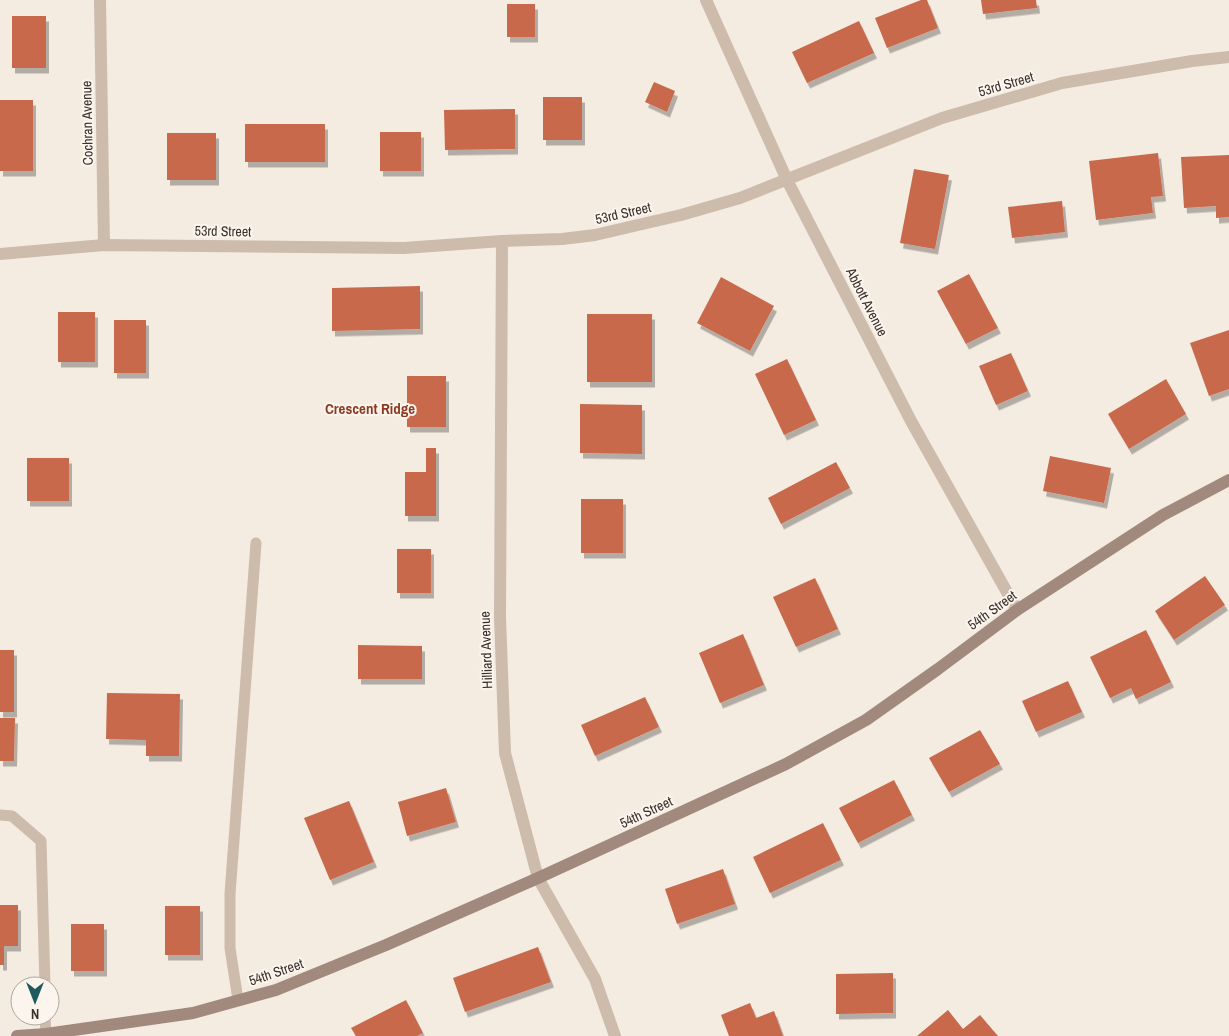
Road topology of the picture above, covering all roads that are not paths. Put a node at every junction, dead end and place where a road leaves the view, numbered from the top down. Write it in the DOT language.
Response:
graph roads {
  1 [pos="100,0"];
  2 [pos="706,0"];
  3 [pos="1229,57"];
  4 [pos="787,180"];
  5 [pos="502,241"];
  6 [pos="104,245"];
  7 [pos="0,254"];
  8 [pos="1229,480"];
  9 [pos="256,543"];
  10 [pos="1017,610"];
  11 [pos="0,815"];
  12 [pos="538,878"];
  13 [pos="45,976"];
  14 [pos="238,1000"];
  15 [pos="46,1026"];
  16 [pos="46,1034"];
  17 [pos="17,1036"];
  18 [pos="615,1036"];
  1 -- 6 [label="street, Cochran Avenue"];
  2 -- 4 [label="street, Abbott Avenue"];
  3 -- 4 [label="street, 53rd Street"];
  4 -- 5 [label="street, 53rd Street"];
  4 -- 10 [label="street, Abbott Avenue"];
  5 -- 6 [label="street, 53rd Street"];
  5 -- 12 [label="street, Hilliard Avenue"];
  6 -- 7 [label="street, 53rd Street"];
  8 -- 10 [label="main road, 54th Street"];
  9 -- 14 [label="lane"];
  10 -- 12 [label="main road, 54th Street"];
  11 -- 13 [label="lane"];
  12 -- 14 [label="main road, 54th Street"];
  12 -- 18 [label="street, Hilliard Avenue"];
  14 -- 16 [label="main road, 54th Street"];
  15 -- 16 [label="lane"];
  16 -- 17 [label="main road, 54th Street"];
}
